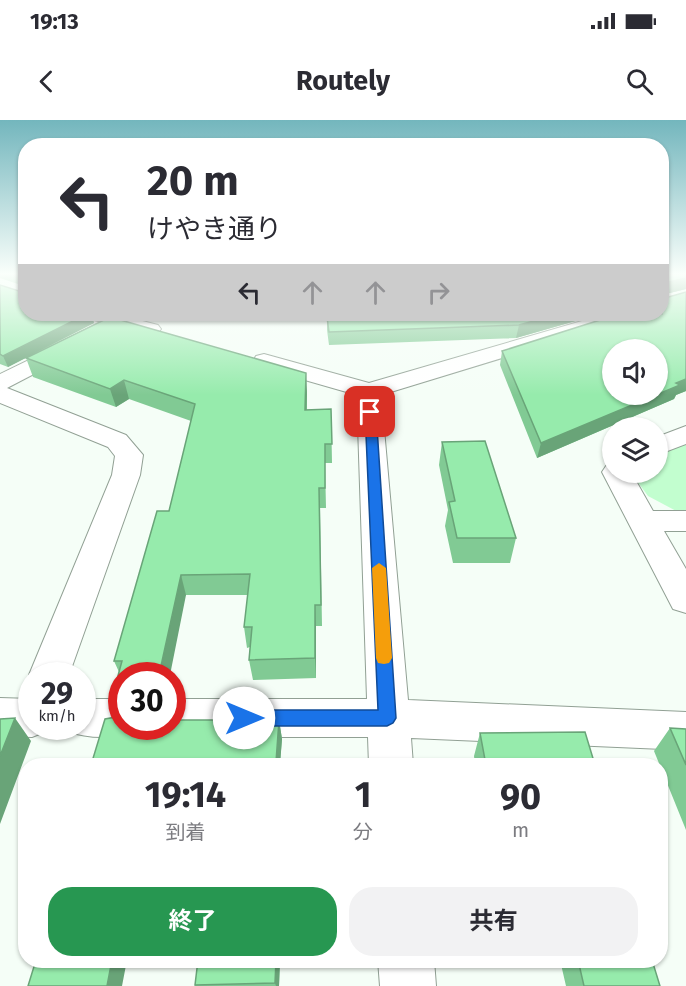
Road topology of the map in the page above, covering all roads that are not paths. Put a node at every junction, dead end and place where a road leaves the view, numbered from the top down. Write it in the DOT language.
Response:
graph roads {
  1 [pos="105,321"];
  2 [pos="129,321"];
  3 [pos="602,321"];
  4 [pos="171,335"];
  5 [pos="531,342"];
  6 [pos="236,353"];
  7 [pos="556,356"];
  8 [pos="0,383"];
  9 [pos="369,391"];
  10 [pos="0,394"];
  11 [pos="686,434"];
  12 [pos="668,442"];
  13 [pos="622,483"];
  14 [pos="642,521"];
  15 [pos="686,521"];
  16 [pos="686,600"];
  17 [pos="54,662"];
  18 [pos="0,717"];
  19 [pos="18,718"];
  20 [pos="186,718"];
  21 [pos="387,718"];
  22 [pos="686,731"];
  23 [pos="390,758"];
  24 [pos="407,968"];
  25 [pos="408,986"];
  1 -- 8 [label="street"];
  2 -- 4 [label="street"];
  3 -- 5 [label="street"];
  5 -- 7 [label="street"];
  5 -- 9 [label="street"];
  6 -- 9 [label="street"];
  9 -- 21 [label="street"];
  10 -- 17 [label="street"];
  11 -- 12 [label="street"];
  13 -- 14 [label="street"];
  14 -- 15 [label="street"];
  14 -- 16 [label="street"];
  18 -- 19 [label="street"];
  20 -- 21 [label="street"];
  21 -- 22 [label="street"];
  21 -- 23 [label="street"];
  24 -- 25 [label="street"];
}
